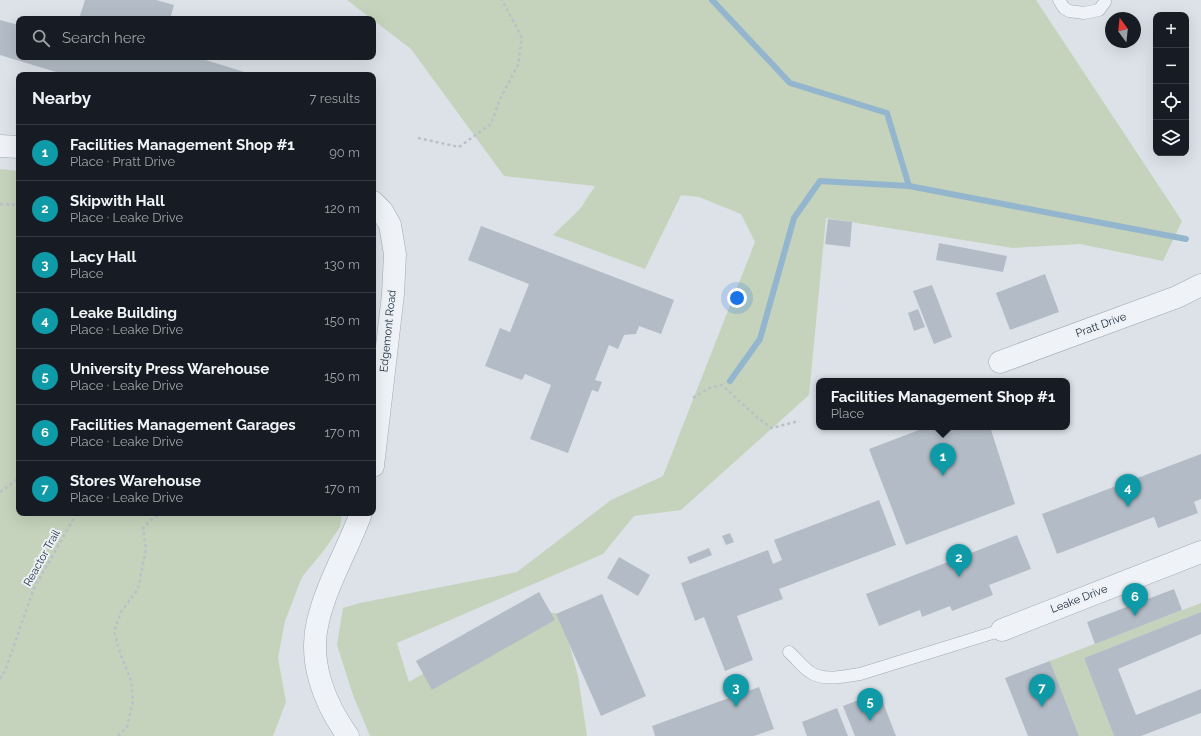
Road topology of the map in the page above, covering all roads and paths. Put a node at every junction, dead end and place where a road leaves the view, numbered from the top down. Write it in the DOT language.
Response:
graph roads {
  1 [pos="502,0"];
  2 [pos="1059,0"];
  3 [pos="1105,2"];
  4 [pos="418,138"];
  5 [pos="0,146"];
  6 [pos="16,147"];
  7 [pos="0,204"];
  8 [pos="16,205"];
  9 [pos="376,205"];
  10 [pos="1201,285"];
  11 [pos="1000,362"];
  12 [pos="693,398"];
  13 [pos="799,421"];
  14 [pos="376,440"];
  15 [pos="16,480"];
  16 [pos="0,492"];
  17 [pos="75,516"];
  18 [pos="158,516"];
  19 [pos="360,516"];
  20 [pos="1201,552"];
  21 [pos="1002,630"];
  22 [pos="789,652"];
  23 [pos="0,678"];
  24 [pos="118,736"];
  25 [pos="348,736"];
  1 -- 4 [label="path"];
  2 -- 3 [label="lane"];
  5 -- 6 [label="street"];
  7 -- 8 [label="path"];
  9 -- 14 [label="street, Edgemont Road"];
  10 -- 11 [label="street, Pratt Drive"];
  12 -- 13 [label="path"];
  15 -- 16 [label="path"];
  17 -- 23 [label="path, Reactor Trail"];
  18 -- 24 [label="path"];
  19 -- 25 [label="street"];
  20 -- 21 [label="street, Leake Drive"];
  21 -- 22 [label="lane"];
}
